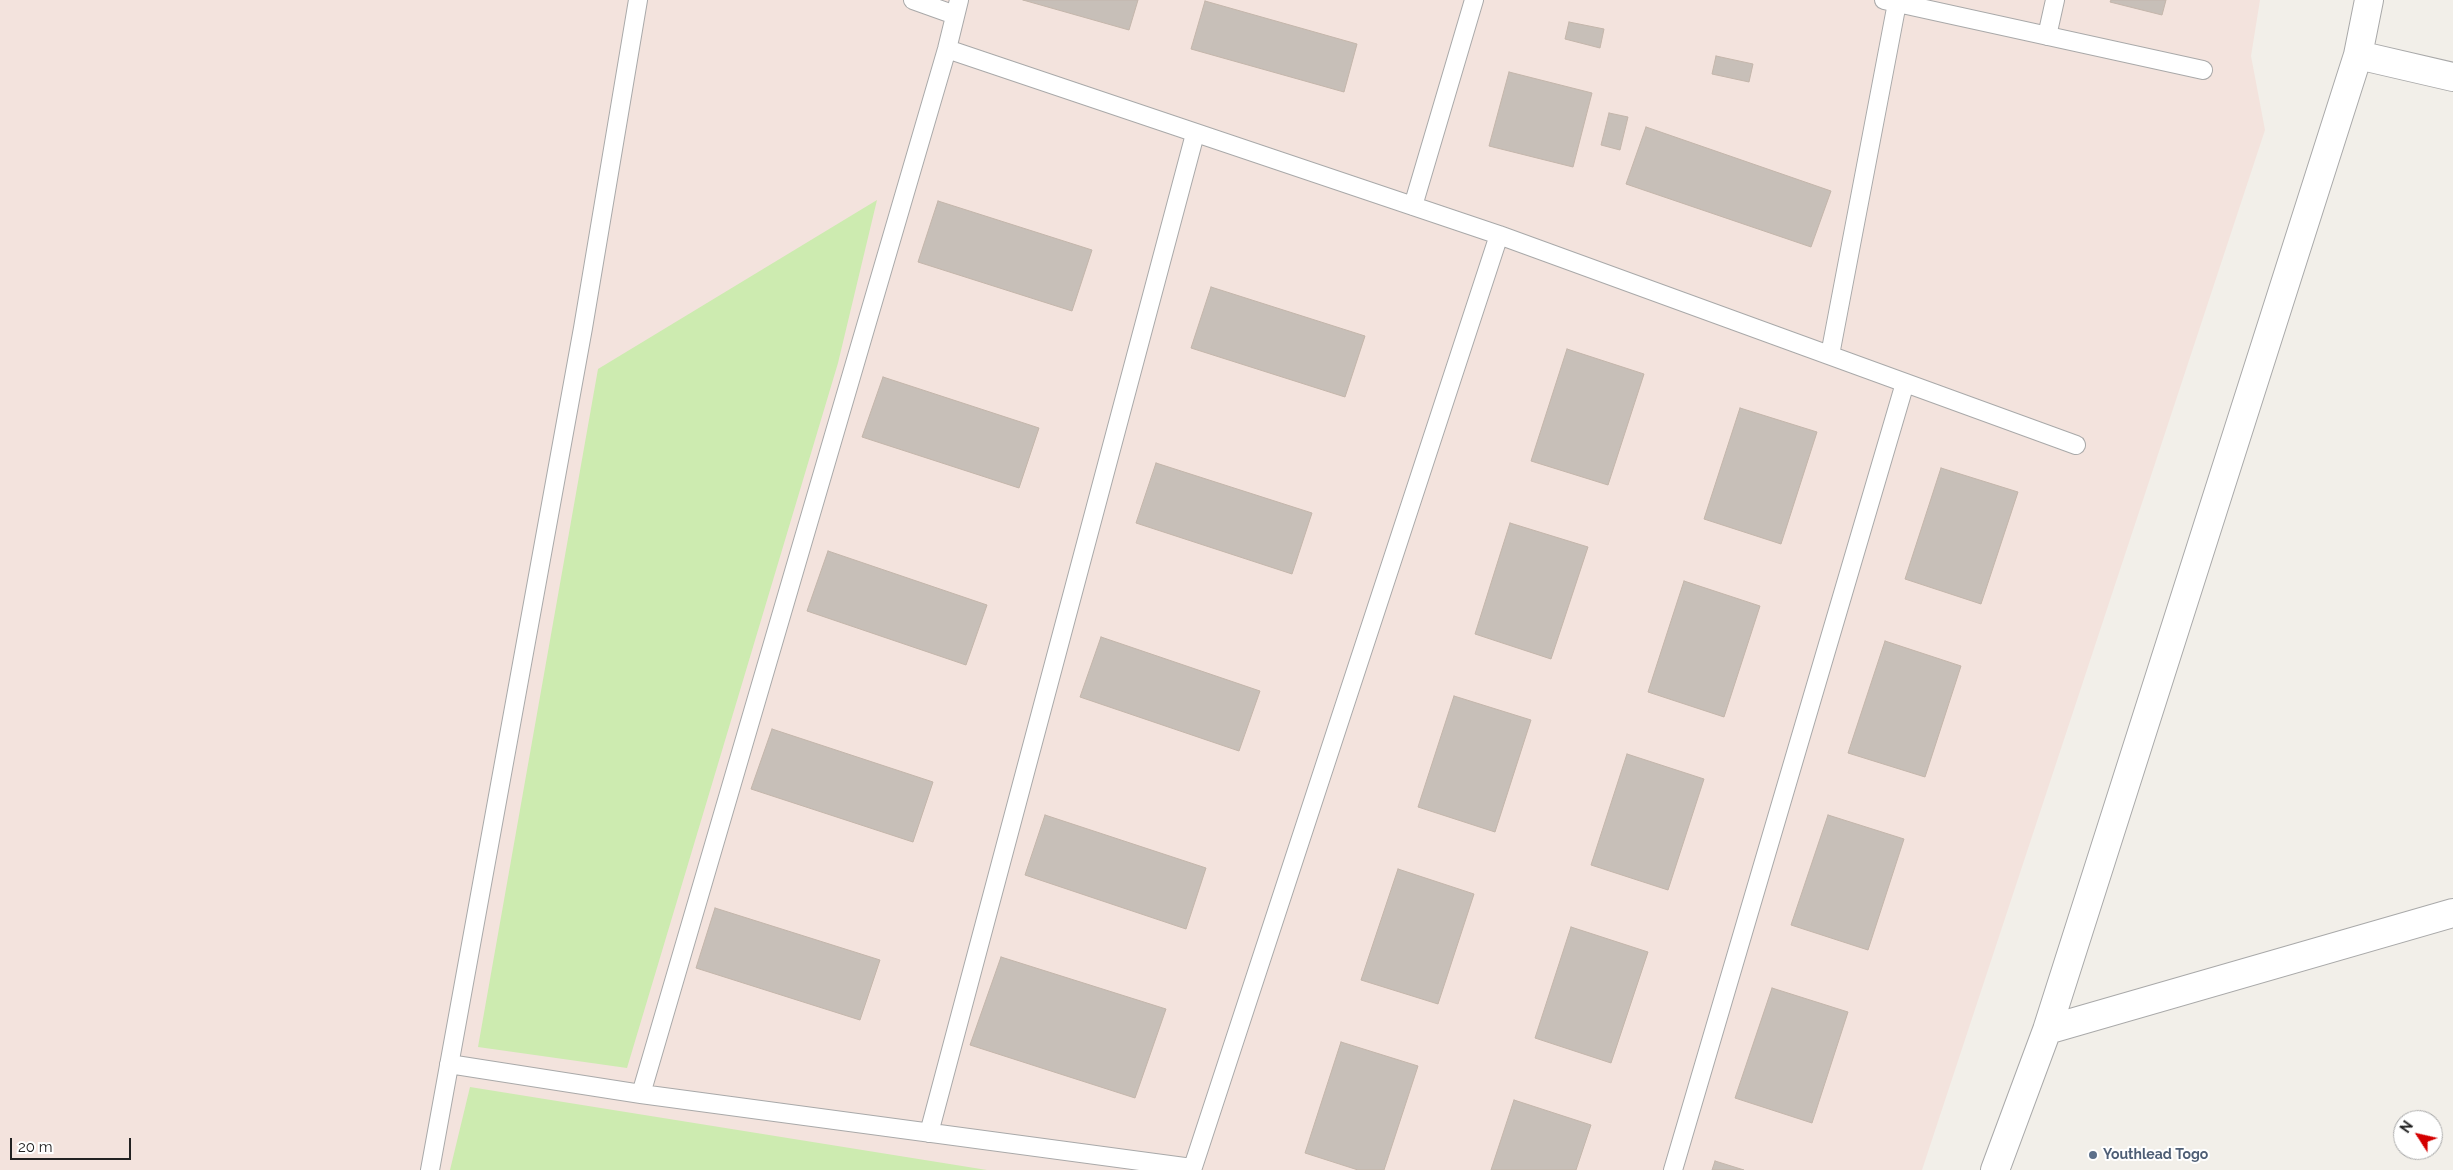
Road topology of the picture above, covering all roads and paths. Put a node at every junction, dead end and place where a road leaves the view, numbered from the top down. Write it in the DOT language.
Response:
graph roads {
  1 [pos="638,0"];
  2 [pos="913,0"];
  3 [pos="1474,0"];
  4 [pos="2055,0"];
  5 [pos="2369,0"];
  6 [pos="1890,1"];
  7 [pos="957,7"];
  8 [pos="2047,36"];
  9 [pos="946,49"];
  10 [pos="2358,55"];
  11 [pos="2203,70"];
  12 [pos="2453,77"];
  13 [pos="1195,134"];
  14 [pos="1413,206"];
  15 [pos="1499,234"];
  16 [pos="1830,355"];
  17 [pos="1905,383"];
  18 [pos="2076,445"];
  19 [pos="2453,913"];
  20 [pos="2048,1030"];
  21 [pos="449,1064"];
  22 [pos="640,1094"];
  23 [pos="929,1133"];
  24 [pos="1192,1169"];
  25 [pos="430,1170"];
  26 [pos="1673,1170"];
  27 [pos="1995,1170"];
  1 -- 21 [label="lane"];
  2 -- 7 [label="lane"];
  3 -- 14 [label="lane"];
  4 -- 8 [label="lane"];
  5 -- 10 [label="street"];
  6 -- 8 [label="lane"];
  6 -- 16 [label="lane"];
  7 -- 9 [label="lane"];
  8 -- 11 [label="lane"];
  9 -- 13 [label="lane"];
  9 -- 22 [label="lane"];
  10 -- 12 [label="street"];
  10 -- 20 [label="street"];
  13 -- 14 [label="lane"];
  13 -- 23 [label="lane"];
  14 -- 15 [label="lane"];
  15 -- 16 [label="lane"];
  15 -- 24 [label="lane"];
  16 -- 17 [label="lane"];
  17 -- 18 [label="lane"];
  17 -- 26 [label="lane"];
  19 -- 20 [label="street"];
  20 -- 27 [label="street"];
  21 -- 22 [label="lane"];
  21 -- 25 [label="lane"];
  22 -- 23 [label="lane"];
  23 -- 24 [label="lane"];
}
